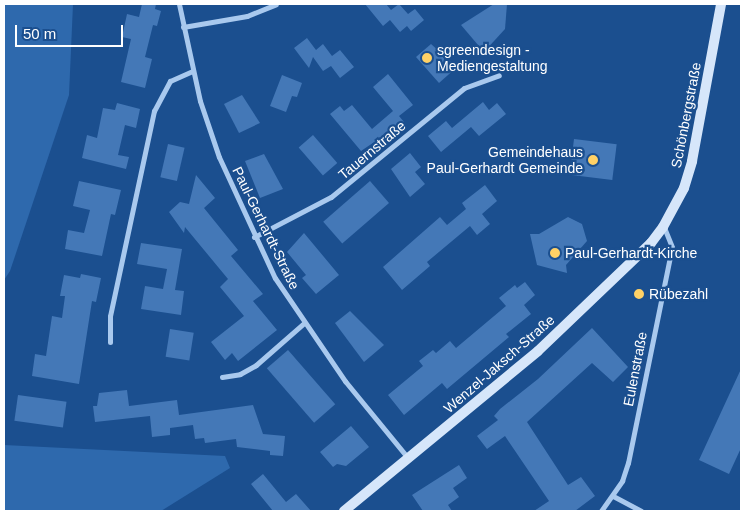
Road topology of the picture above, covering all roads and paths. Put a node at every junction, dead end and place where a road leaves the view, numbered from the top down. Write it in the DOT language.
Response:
graph roads {
  1 [pos="179,4"];
  2 [pos="276,4"];
  3 [pos="721,4"];
  4 [pos="183,27"];
  5 [pos="192,71"];
  6 [pos="499,74"];
  7 [pos="664,227"];
  8 [pos="254,237"];
  9 [pos="304,323"];
  10 [pos="110,342"];
  11 [pos="222,377"];
  12 [pos="408,458"];
  13 [pos="613,496"];
  14 [pos="344,511"];
  15 [pos="601,511"];
  16 [pos="641,511"];
  1 -- 4 [label="street, Paul-Gerhardt-Straße"];
  2 -- 4 [label="street"];
  3 -- 7 [label="street, Schönbergstraße"];
  4 -- 5 [label="street, Paul-Gerhardt-Straße"];
  5 -- 8 [label="street, Paul-Gerhardt-Straße"];
  5 -- 10 [label="street"];
  6 -- 8 [label="street, Tauernstraße"];
  7 -- 12 [label="street, Wenzel-Jaksch-Straße"];
  7 -- 13 [label="street, Eulenstraße"];
  8 -- 9 [label="street, Paul-Gerhardt-Straße"];
  9 -- 11 [label="street"];
  9 -- 12 [label="street, Paul-Gerhardt-Straße"];
  12 -- 14 [label="street, Wenzel-Jaksch-Straße"];
  13 -- 15 [label="street, Eulenstraße"];
  13 -- 16 [label="street"];
}
